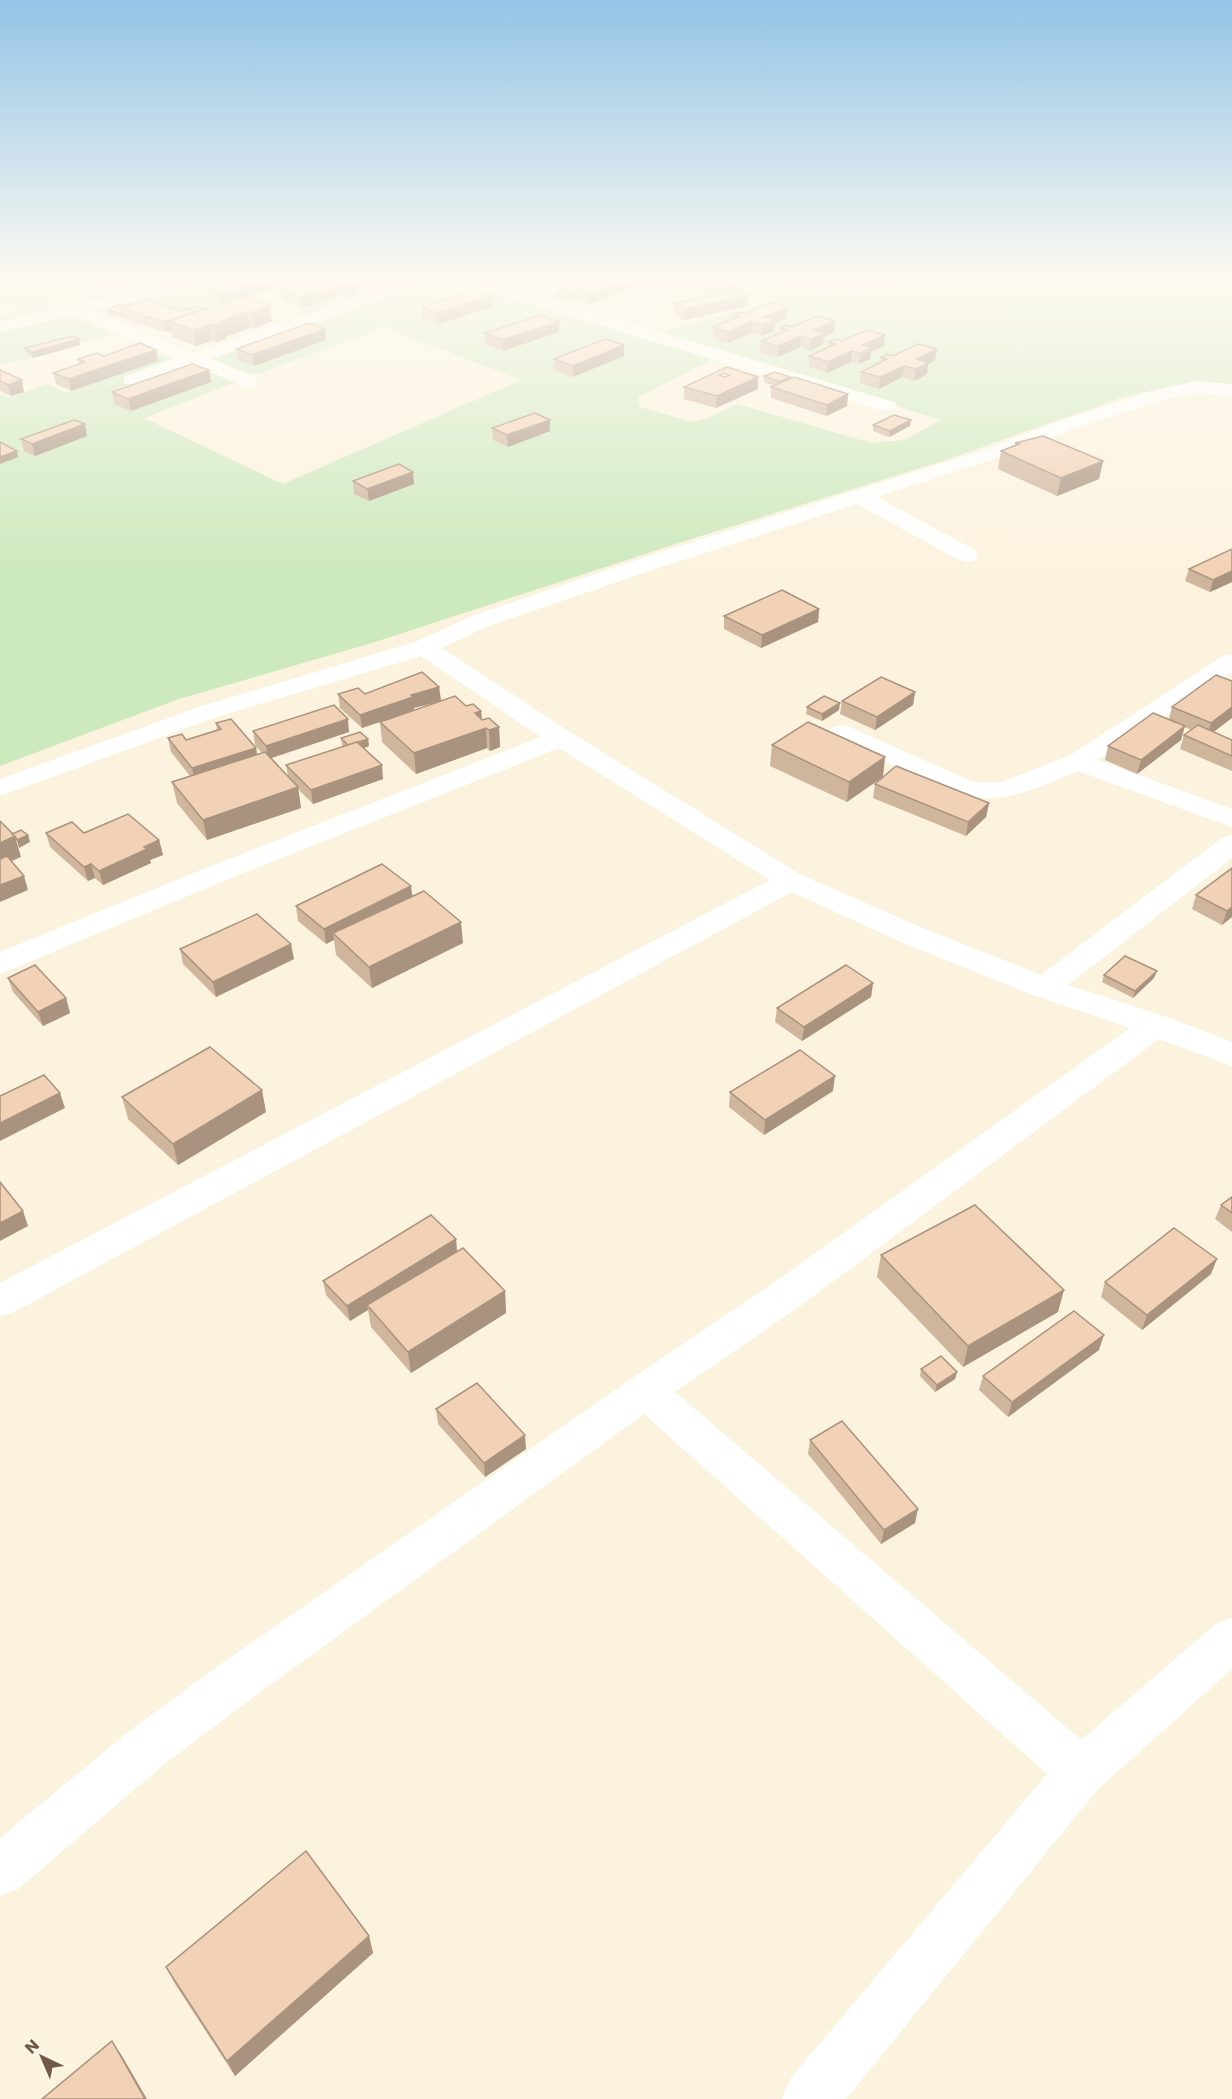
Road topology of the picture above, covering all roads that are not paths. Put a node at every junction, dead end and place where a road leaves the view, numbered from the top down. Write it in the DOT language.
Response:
graph roads {
  1 [pos="141,377"];
  2 [pos="237,377"];
  3 [pos="790,377"];
  4 [pos="132,380"];
  5 [pos="249,382"];
  6 [pos="1232,390"];
  7 [pos="868,400"];
  8 [pos="888,406"];
  9 [pos="872,422"];
  10 [pos="859,496"];
  11 [pos="967,555"];
  12 [pos="424,647"];
  13 [pos="1232,661"];
  14 [pos="841,733"];
  15 [pos="561,738"];
  16 [pos="1078,762"];
  17 [pos="0,788"];
  18 [pos="1232,819"];
  19 [pos="1232,844"];
  20 [pos="791,881"];
  21 [pos="0,964"];
  22 [pos="1044,988"];
  23 [pos="1156,1025"];
  24 [pos="1232,1055"];
  25 [pos="0,1301"];
  26 [pos="645,1391"];
  27 [pos="1232,1639"];
  28 [pos="1080,1772"];
  29 [pos="0,1871"];
  30 [pos="810,2099"];
  1 -- 4 [label="street"];
  2 -- 5 [label="street"];
  3 -- 7 [label="street"];
  6 -- 10 [label="street"];
  7 -- 8 [label="street"];
  7 -- 9 [label="street"];
  10 -- 11 [label="street"];
  10 -- 12 [label="street"];
  12 -- 15 [label="street"];
  12 -- 17 [label="street"];
  13 -- 16 [label="street"];
  14 -- 16 [label="street"];
  15 -- 20 [label="street"];
  15 -- 21 [label="street"];
  16 -- 18 [label="street"];
  19 -- 22 [label="street"];
  20 -- 22 [label="street"];
  20 -- 25 [label="street"];
  22 -- 23 [label="street"];
  23 -- 24 [label="street"];
  23 -- 26 [label="street"];
  26 -- 28 [label="street"];
  26 -- 29 [label="street"];
  27 -- 28 [label="street"];
  28 -- 30 [label="street"];
}
